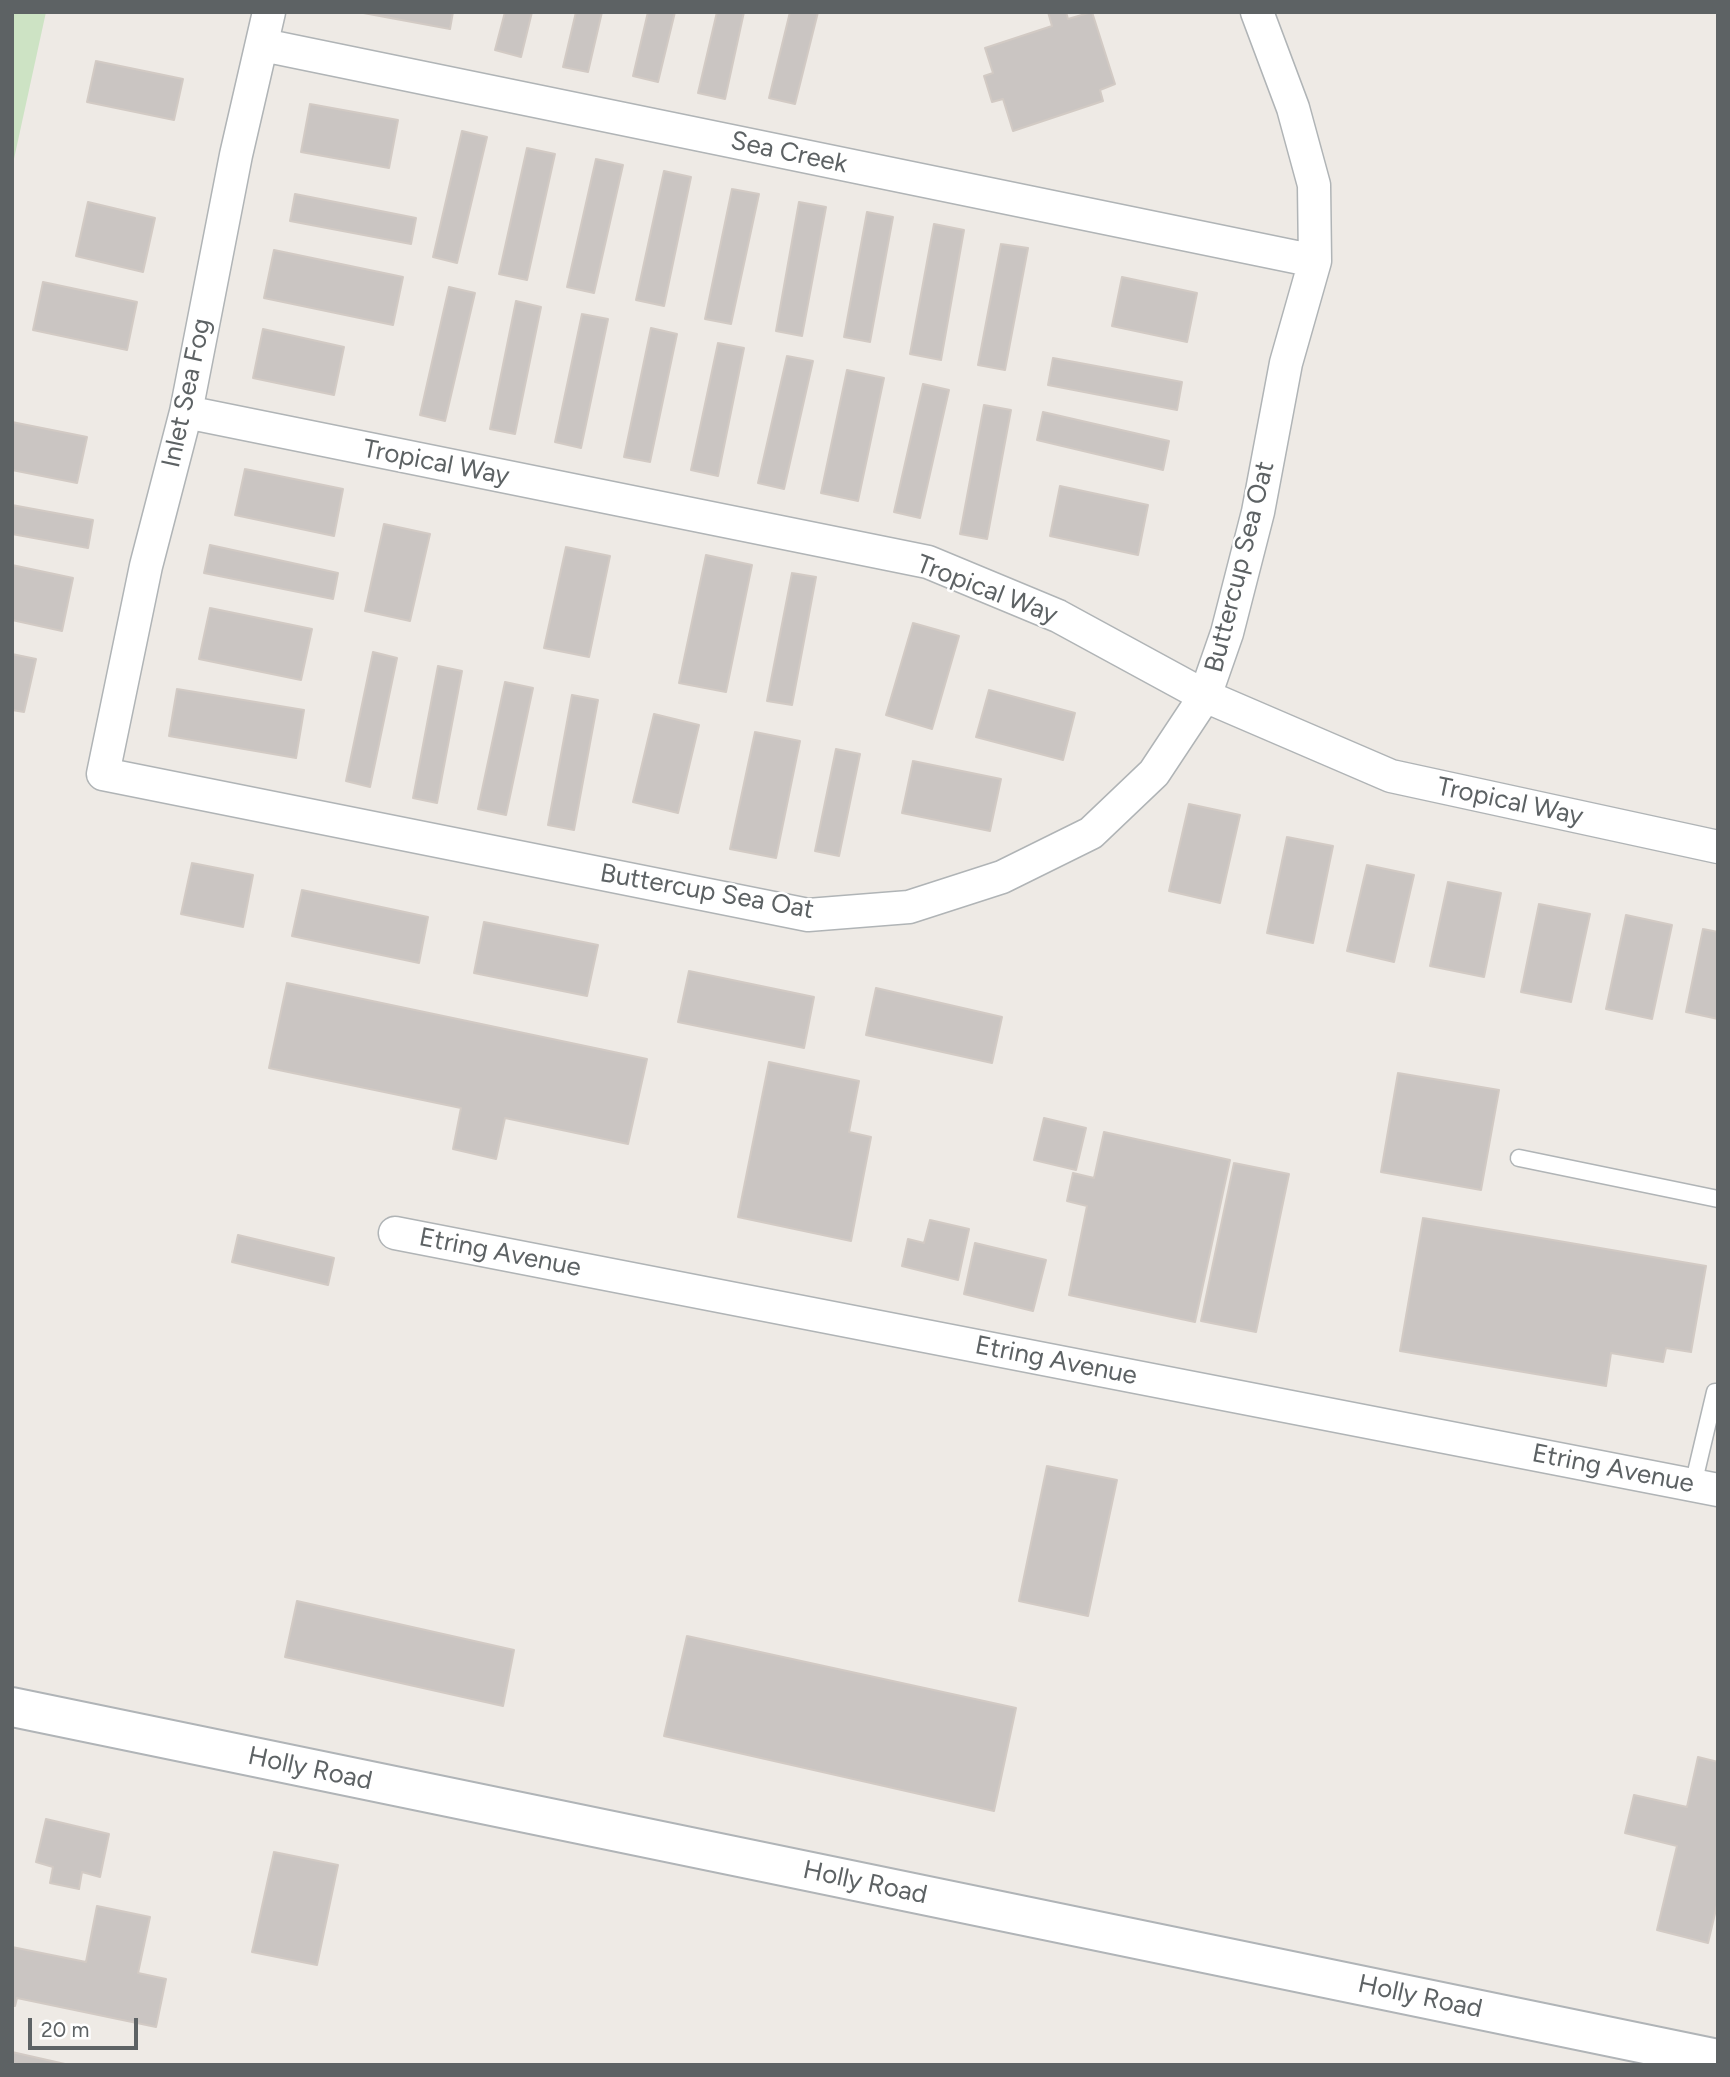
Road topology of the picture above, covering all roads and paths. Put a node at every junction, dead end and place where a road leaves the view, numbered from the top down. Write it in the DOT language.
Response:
graph roads {
  1 [pos="269,12"];
  2 [pos="1257,12"];
  3 [pos="263,45"];
  4 [pos="1315,261"];
  5 [pos="186,412"];
  6 [pos="1205,696"];
  7 [pos="103,774"];
  8 [pos="1718,846"];
  9 [pos="1519,1158"];
  10 [pos="1718,1199"];
  11 [pos="395,1233"];
  12 [pos="1718,1392"];
  13 [pos="1705,1487"];
  14 [pos="12,1707"];
  15 [pos="1718,2059"];
  1 -- 3 [label="street, Inlet Sea Fog"];
  2 -- 4 [label="street, Buttercup Sea Oat"];
  3 -- 4 [label="street, Sea Creek"];
  3 -- 5 [label="street, Inlet Sea Fog"];
  4 -- 6 [label="street, Buttercup Sea Oat"];
  5 -- 6 [label="street, Tropical Way"];
  5 -- 7 [label="street, Inlet Sea Fog"];
  6 -- 7 [label="street, Buttercup Sea Oat"];
  6 -- 8 [label="street, Tropical Way"];
  9 -- 10 [label="lane"];
  11 -- 13 [label="street, Etring Avenue"];
  12 -- 13 [label="lane"];
  14 -- 15 [label="main road, Holly Road"];
}
